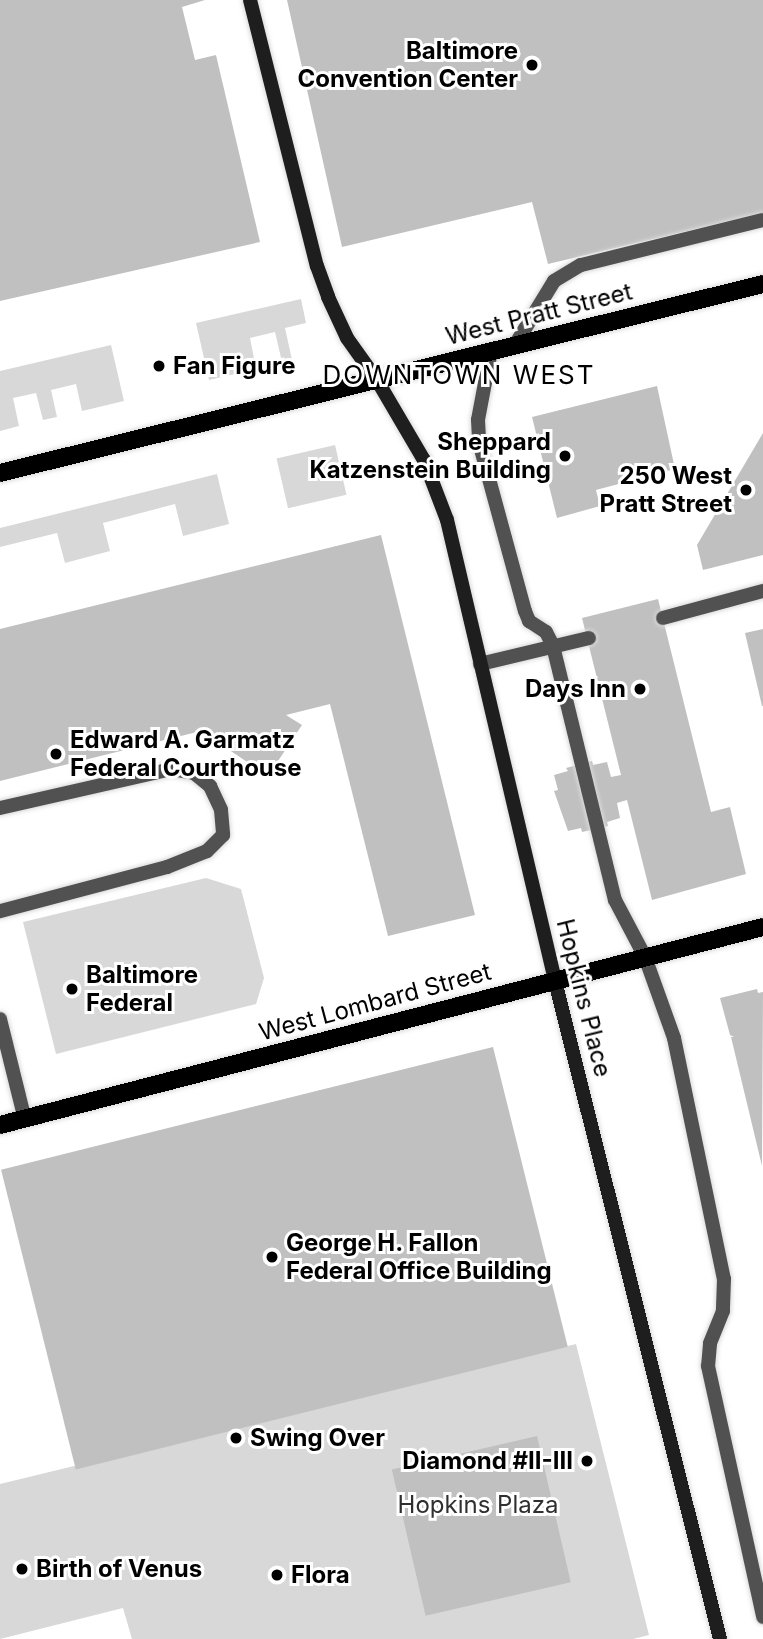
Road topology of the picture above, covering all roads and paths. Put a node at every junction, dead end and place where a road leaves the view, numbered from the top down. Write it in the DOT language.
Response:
graph roads {
  1 [pos="250,0"];
  2 [pos="763,220"];
  3 [pos="763,284"];
  4 [pos="515,345"];
  5 [pos="491,351"];
  6 [pos="377,380"];
  7 [pos="0,473"];
  8 [pos="763,592"];
  9 [pos="663,618"];
  10 [pos="589,638"];
  11 [pos="553,646"];
  12 [pos="481,664"];
  13 [pos="0,808"];
  14 [pos="0,911"];
  15 [pos="763,927"];
  16 [pos="645,957"];
  17 [pos="555,981"];
  18 [pos="0,1019"];
  19 [pos="25,1120"];
  20 [pos="0,1125"];
  21 [pos="763,1617"];
  22 [pos="720,1639"];
  1 -- 6 [label="main road, Hopkins Place"];
  2 -- 4 [label="street"];
  3 -- 4 [label="main road, West Pratt Street"];
  4 -- 5 [label="main road, West Pratt Street"];
  5 -- 6 [label="main road, West Pratt Street"];
  5 -- 11 [label="street"];
  6 -- 7 [label="main road, West Pratt Street"];
  6 -- 12 [label="main road, Hopkins Place"];
  8 -- 9 [label="street"];
  10 -- 11 [label="street"];
  11 -- 12 [label="street"];
  11 -- 16 [label="street"];
  12 -- 17 [label="main road, Hopkins Place"];
  13 -- 14 [label="street"];
  15 -- 16 [label="main road, West Lombard Street"];
  16 -- 17 [label="main road, West Lombard Street"];
  16 -- 21 [label="street"];
  17 -- 19 [label="main road, West Lombard Street"];
  17 -- 22 [label="main road, Hopkins Place"];
  18 -- 19 [label="street"];
  19 -- 20 [label="main road, West Lombard Street"];
}
